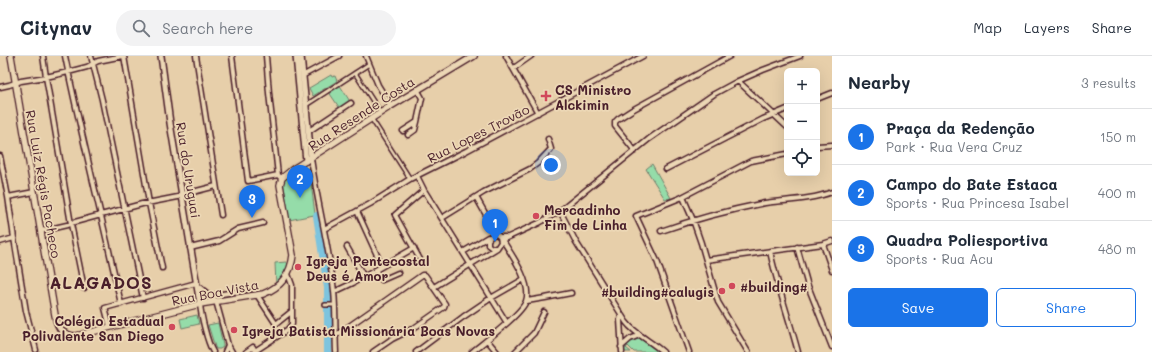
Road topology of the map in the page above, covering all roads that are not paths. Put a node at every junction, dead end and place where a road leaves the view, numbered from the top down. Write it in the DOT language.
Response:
graph roads {
  1 [pos="11,56"];
  2 [pos="43,56"];
  3 [pos="65,56"];
  4 [pos="91,56"];
  5 [pos="124,56"];
  6 [pos="161,56"];
  7 [pos="196,56"];
  8 [pos="232,56"];
  9 [pos="266,56"];
  10 [pos="296,56"];
  11 [pos="302,56"];
  12 [pos="339,56"];
  13 [pos="372,56"];
  14 [pos="474,56"];
  15 [pos="506,56"];
  16 [pos="531,56"];
  17 [pos="643,56"];
  18 [pos="730,56"];
  19 [pos="800,56"];
  20 [pos="367,60"];
  21 [pos="93,64"];
  22 [pos="514,68"];
  23 [pos="68,72"];
  24 [pos="355,73"];
  25 [pos="304,74"];
  26 [pos="46,77"];
  27 [pos="738,81"];
  28 [pos="16,83"];
  29 [pos="0,87"];
  30 [pos="417,89"];
  31 [pos="832,94"];
  32 [pos="820,98"];
  33 [pos="351,103"];
  34 [pos="306,105"];
  35 [pos="391,106"];
  36 [pos="784,110"];
  37 [pos="380,112"];
  38 [pos="538,113"];
  39 [pos="774,114"];
  40 [pos="371,118"];
  41 [pos="417,122"];
  42 [pos="784,123"];
  43 [pos="404,130"];
  44 [pos="309,131"];
  45 [pos="408,135"];
  46 [pos="548,139"];
  47 [pos="832,145"];
  48 [pos="820,146"];
  49 [pos="635,151"];
  50 [pos="784,154"];
  51 [pos="0,156"];
  52 [pos="309,159"];
  53 [pos="1,165"];
  54 [pos="666,169"];
  55 [pos="417,176"];
  56 [pos="280,177"];
  57 [pos="410,179"];
  58 [pos="216,186"];
  59 [pos="424,190"];
  60 [pos="34,192"];
  61 [pos="832,192"];
  62 [pos="182,195"];
  63 [pos="8,197"];
  64 [pos="476,197"];
  65 [pos="683,197"];
  66 [pos="149,203"];
  67 [pos="125,209"];
  68 [pos="357,211"];
  69 [pos="560,211"];
  70 [pos="102,215"];
  71 [pos="221,215"];
  72 [pos="442,218"];
  73 [pos="693,220"];
  74 [pos="263,223"];
  75 [pos="71,224"];
  76 [pos="324,229"];
  77 [pos="661,231"];
  78 [pos="41,232"];
  79 [pos="492,234"];
  80 [pos="14,238"];
  81 [pos="501,240"];
  82 [pos="832,241"];
  83 [pos="0,242"];
  84 [pos="823,244"];
  85 [pos="347,247"];
  86 [pos="796,247"];
  87 [pos="190,248"];
  88 [pos="414,248"];
  89 [pos="497,248"];
  90 [pos="770,251"];
  91 [pos="462,252"];
  92 [pos="706,260"];
  93 [pos="422,263"];
  94 [pos="471,265"];
  95 [pos="382,266"];
  96 [pos="162,268"];
  97 [pos="375,270"];
  98 [pos="832,270"];
  99 [pos="398,273"];
  100 [pos="288,274"];
  101 [pos="364,277"];
  102 [pos="524,279"];
  103 [pos="196,285"];
  104 [pos="84,288"];
  105 [pos="434,288"];
  106 [pos="252,289"];
  107 [pos="334,292"];
  108 [pos="571,293"];
  109 [pos="257,295"];
  110 [pos="210,296"];
  111 [pos="143,298"];
  112 [pos="491,298"];
  113 [pos="216,301"];
  114 [pos="527,301"];
  115 [pos="122,304"];
  116 [pos="200,304"];
  117 [pos="325,305"];
  118 [pos="334,305"];
  119 [pos="291,312"];
  120 [pos="544,312"];
  121 [pos="621,315"];
  122 [pos="55,316"];
  123 [pos="507,323"];
  124 [pos="110,328"];
  125 [pos="640,335"];
  126 [pos="335,336"];
  127 [pos="487,340"];
  128 [pos="228,345"];
  129 [pos="621,347"];
  130 [pos="832,347"];
  131 [pos="36,350"];
  132 [pos="256,351"];
  133 [pos="213,352"];
  134 [pos="224,352"];
  135 [pos="232,352"];
  136 [pos="246,352"];
  137 [pos="336,352"];
  138 [pos="373,352"];
  139 [pos="416,352"];
  140 [pos="472,352"];
  141 [pos="498,352"];
  142 [pos="514,352"];
  143 [pos="622,352"];
  144 [pos="663,352"];
  145 [pos="689,352"];
  146 [pos="748,352"];
  147 [pos="798,352"];
  1 -- 28 [label="main road, Rua Luiz Régis Pacheco"];
  2 -- 26 [label="street"];
  3 -- 23 [label="street"];
  4 -- 21 [label="street"];
  5 -- 21 [label="street"];
  5 -- 66 [label="street"];
  6 -- 62 [label="street, Rua do Uruguai"];
  7 -- 58 [label="street"];
  8 -- 56 [label="street"];
  9 -- 56 [label="street"];
  10 -- 52 [label="street"];
  11 -- 25 [label="street"];
  12 -- 25 [label="street"];
  13 -- 20 [label="street"];
  14 -- 30 [label="main road, Rua Resende Costa"];
  15 -- 22 [label="street"];
  16 -- 22 [label="street"];
  17 -- 38 [label="street, Rua Lopes Trovão"];
  18 -- 49 [label="street"];
  19 -- 27 [label="street"];
  20 -- 24 [label="street"];
  20 -- 35 [label="street"];
  21 -- 23 [label="street"];
  21 -- 67 [label="street"];
  22 -- 38 [label="street"];
  23 -- 26 [label="street"];
  23 -- 70 [label="street"];
  24 -- 34 [label="street"];
  24 -- 37 [label="street"];
  25 -- 34 [label="street"];
  26 -- 28 [label="street"];
  26 -- 75 [label="street"];
  27 -- 39 [label="street"];
  27 -- 49 [label="street"];
  28 -- 29 [label="street"];
  28 -- 60 [label="main road, Rua Luiz Régis Pacheco"];
  30 -- 35 [label="main road, Rua Resende Costa"];
  30 -- 41 [label="street"];
  31 -- 32 [label="street"];
  33 -- 44 [label="street"];
  34 -- 44 [label="street"];
  35 -- 37 [label="main road, Rua Resende Costa"];
  36 -- 39 [label="street"];
  37 -- 40 [label="main road, Rua Resende Costa"];
  38 -- 55 [label="street, Rua Lopes Trovão"];
  39 -- 42 [label="street"];
  39 -- 54 [label="street"];
  40 -- 52 [label="main road, Rua Resende Costa"];
  40 -- 57 [label="street"];
  41 -- 43 [label="street"];
  41 -- 45 [label="street"];
  44 -- 52 [label="street"];
  46 -- 64 [label="street"];
  47 -- 48 [label="street"];
  49 -- 69 [label="street"];
  50 -- 65 [label="street"];
  51 -- 53 [label="street"];
  52 -- 56 [label="main road, Rua Resende Costa"];
  52 -- 76 [label="street"];
  53 -- 63 [label="street"];
  55 -- 57 [label="street, Rua Lopes Trovão"];
  55 -- 59 [label="street"];
  56 -- 100 [label="main road, Rua Boa Vista"];
  57 -- 68 [label="street, Rua Lopes Trovão"];
  58 -- 62 [label="street"];
  58 -- 71 [label="street"];
  59 -- 72 [label="street"];
  59 -- 88 [label="street"];
  60 -- 63 [label="street"];
  60 -- 78 [label="main road, Rua Luiz Régis Pacheco"];
  61 -- 73 [label="street"];
  62 -- 66 [label="street"];
  62 -- 87 [label="street, Rua do Uruguai"];
  63 -- 80 [label="street"];
  64 -- 72 [label="street"];
  64 -- 79 [label="street"];
  65 -- 73 [label="street"];
  65 -- 145 [label="street"];
  66 -- 67 [label="street"];
  66 -- 96 [label="street"];
  67 -- 70 [label="street"];
  67 -- 111 [label="street"];
  68 -- 76 [label="street, Rua Lopes Trovão"];
  68 -- 95 [label="street"];
  69 -- 81 [label="street"];
  69 -- 121 [label="street"];
  70 -- 75 [label="street"];
  70 -- 115 [label="street"];
  72 -- 91 [label="street"];
  73 -- 77 [label="street"];
  73 -- 92 [label="street"];
  74 -- 87 [label="street"];
  75 -- 78 [label="street"];
  75 -- 104 [label="street"];
  76 -- 107 [label="street"];
  78 -- 122 [label="main road, Rua Luiz Régis Pacheco"];
  79 -- 81 [label="street"];
  79 -- 89 [label="street"];
  79 -- 91 [label="street"];
  80 -- 83 [label="street"];
  80 -- 131 [label="street"];
  81 -- 89 [label="street"];
  81 -- 102 [label="street"];
  82 -- 84 [label="street"];
  84 -- 86 [label="street"];
  84 -- 98 [label="street"];
  85 -- 101 [label="street"];
  86 -- 90 [label="street"];
  86 -- 130 [label="street"];
  87 -- 103 [label="street, Rua do Uruguai"];
  88 -- 93 [label="street"];
  88 -- 95 [label="street"];
  89 -- 94 [label="street"];
  90 -- 92 [label="street"];
  90 -- 147 [label="street"];
  91 -- 94 [label="street"];
  92 -- 146 [label="street"];
  94 -- 105 [label="street"];
  94 -- 112 [label="street"];
  95 -- 97 [label="street"];
  97 -- 99 [label="street"];
  97 -- 101 [label="street"];
  100 -- 109 [label="main road, Rua Boa Vista"];
  100 -- 119 [label="street"];
  101 -- 107 [label="street"];
  102 -- 112 [label="street"];
  102 -- 114 [label="street"];
  103 -- 110 [label="street"];
  103 -- 111 [label="street"];
  103 -- 116 [label="street, Rua do Uruguai"];
  105 -- 126 [label="street"];
  105 -- 138 [label="street"];
  106 -- 110 [label="street, Rua Boa Vista"];
  107 -- 118 [label="street"];
  108 -- 114 [label="street"];
  109 -- 113 [label="main road, Rua Boa Vista"];
  109 -- 119 [label="street"];
  110 -- 113 [label="street"];
  111 -- 115 [label="street"];
  112 -- 123 [label="street"];
  112 -- 139 [label="street"];
  113 -- 116 [label="main road, Rua Boa Vista"];
  113 -- 128 [label="street"];
  114 -- 123 [label="street"];
  115 -- 124 [label="street"];
  116 -- 124 [label="main road, Rua Boa Vista"];
  116 -- 133 [label="street"];
  117 -- 118 [label="street"];
  118 -- 126 [label="street"];
  119 -- 132 [label="street"];
  120 -- 142 [label="street"];
  121 -- 125 [label="street"];
  121 -- 129 [label="street"];
  122 -- 124 [label="main road, Rua Boa Vista"];
  123 -- 127 [label="street"];
  125 -- 129 [label="street"];
  125 -- 144 [label="street"];
  126 -- 137 [label="street"];
  127 -- 140 [label="street"];
  127 -- 141 [label="street"];
  128 -- 134 [label="street"];
  128 -- 135 [label="street"];
  129 -- 143 [label="street"];
  132 -- 136 [label="street"];
}
